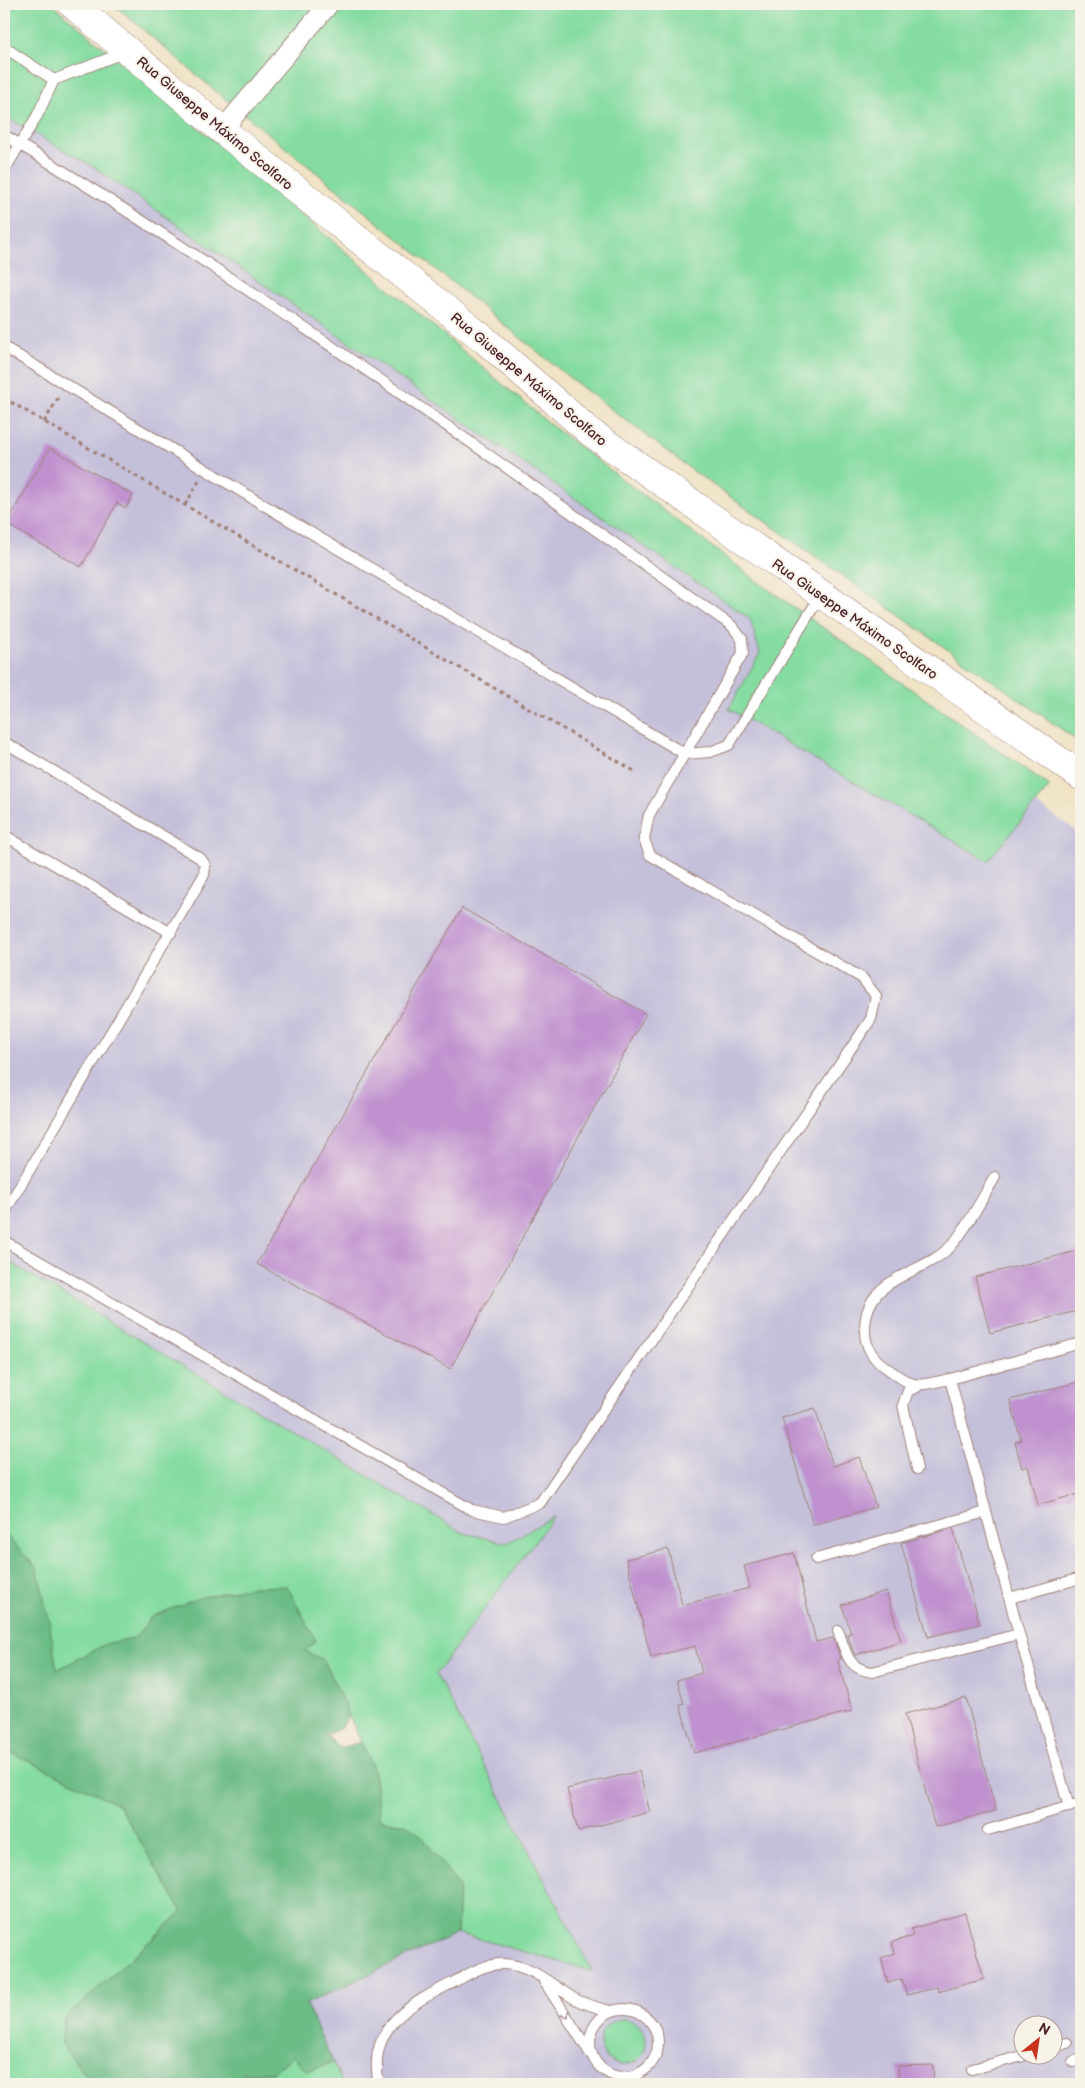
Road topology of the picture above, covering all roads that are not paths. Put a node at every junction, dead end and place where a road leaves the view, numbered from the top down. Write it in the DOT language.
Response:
graph roads {
  1 [pos="72,4"];
  2 [pos="329,4"];
  3 [pos="4,47"];
  4 [pos="129,51"];
  5 [pos="54,80"];
  6 [pos="222,130"];
  7 [pos="4,135"];
  8 [pos="20,144"];
  9 [pos="4,171"];
  10 [pos="4,346"];
  11 [pos="820,596"];
  12 [pos="4,742"];
  13 [pos="685,754"];
  14 [pos="1081,776"];
  15 [pos="4,835"];
  16 [pos="171,933"];
  17 [pos="995,1177"];
  18 [pos="4,1213"];
  19 [pos="4,1240"];
  20 [pos="1081,1343"];
  21 [pos="950,1380"];
  22 [pos="917,1386"];
  23 [pos="917,1469"];
  24 [pos="986,1512"];
  25 [pos="816,1559"];
  26 [pos="1081,1578"];
  27 [pos="1010,1598"];
  28 [pos="838,1631"];
  29 [pos="1019,1634"];
  30 [pos="1081,1803"];
  31 [pos="1069,1807"];
  32 [pos="988,1830"];
  33 [pos="540,1976"];
  34 [pos="610,2011"];
  35 [pos="1067,2044"];
  36 [pos="1062,2045"];
  37 [pos="591,2054"];
  38 [pos="1012,2059"];
  39 [pos="972,2069"];
  40 [pos="379,2084"];
  1 -- 4 [label="main road, Rua Giuseppe Máximo Scolfaro"];
  2 -- 6 [label="street"];
  3 -- 5 [label="lane"];
  4 -- 5 [label="lane"];
  4 -- 6 [label="main road, Rua Giuseppe Máximo Scolfaro"];
  5 -- 8 [label="lane"];
  6 -- 11 [label="main road, Rua Giuseppe Máximo Scolfaro"];
  7 -- 8 [label="lane"];
  8 -- 9 [label="lane"];
  8 -- 13 [label="lane"];
  10 -- 13 [label="lane"];
  11 -- 13 [label="lane"];
  11 -- 14 [label="main road, Rua Giuseppe Máximo Scolfaro"];
  12 -- 16 [label="lane"];
  13 -- 19 [label="lane"];
  15 -- 16 [label="lane"];
  16 -- 18 [label="lane"];
  17 -- 22 [label="lane"];
  20 -- 21 [label="lane"];
  21 -- 22 [label="lane"];
  21 -- 24 [label="lane"];
  22 -- 23 [label="lane"];
  24 -- 25 [label="lane"];
  24 -- 27 [label="lane"];
  26 -- 27 [label="lane"];
  27 -- 29 [label="lane"];
  28 -- 29 [label="lane"];
  29 -- 31 [label="lane"];
  30 -- 31 [label="lane"];
  31 -- 32 [label="lane"];
  33 -- 34 [label="lane"];
  33 -- 37 [label="lane, one-way"];
  33 -- 40 [label="lane"];
  34 -- 37 [label="lane"];
  34 -- 37 [label="lane"];
  35 -- 36 [label="lane"];
  38 -- 39 [label="lane"];
}
